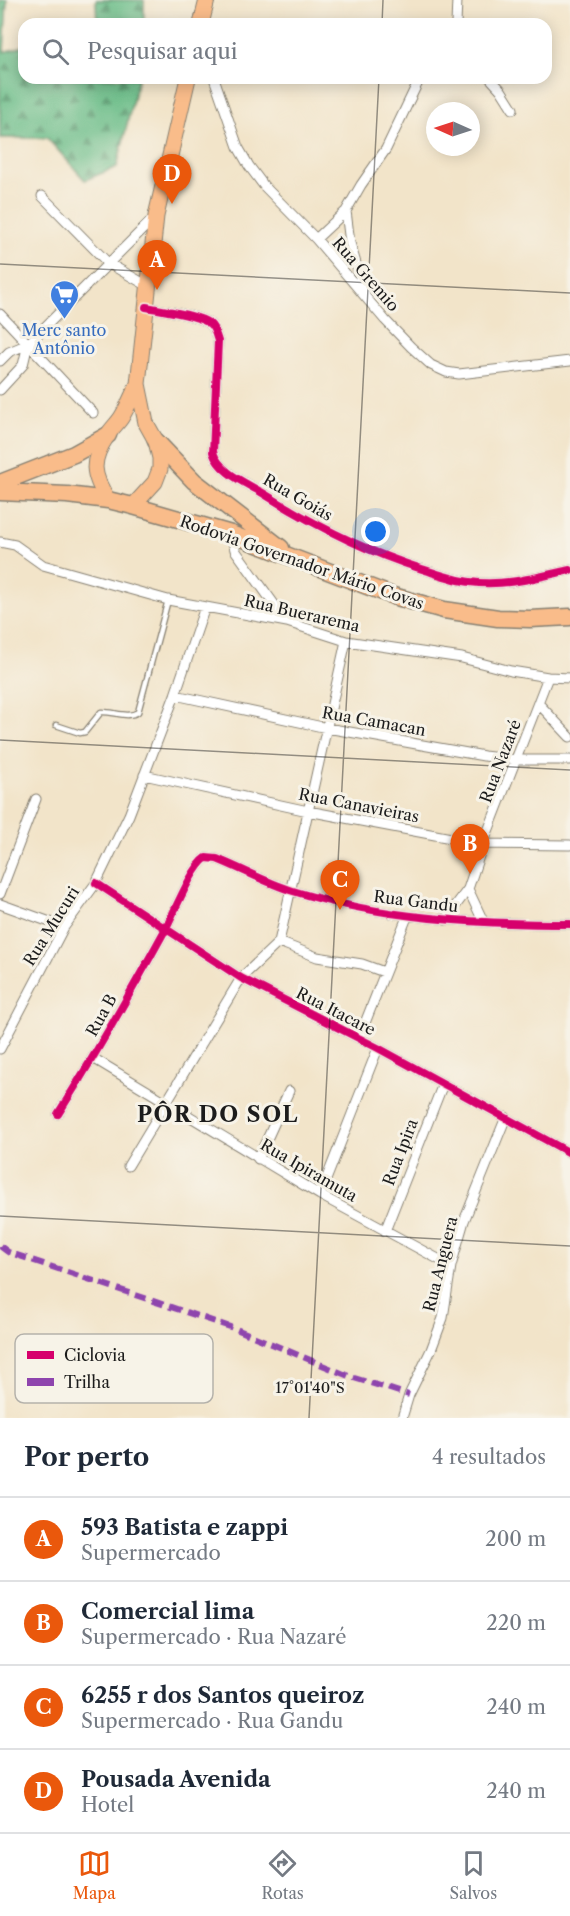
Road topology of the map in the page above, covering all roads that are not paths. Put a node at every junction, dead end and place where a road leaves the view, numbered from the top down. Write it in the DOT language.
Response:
graph roads {
  1 [pos="207,0"];
  2 [pos="457,0"];
  3 [pos="202,18"];
  4 [pos="456,18"];
  5 [pos="187,84"];
  6 [pos="216,84"];
  7 [pos="417,84"];
  8 [pos="496,84"];
  9 [pos="513,109"];
  10 [pos="42,196"];
  11 [pos="346,211"];
  12 [pos="156,216"];
  13 [pos="316,239"];
  14 [pos="108,263"];
  15 [pos="148,286"];
  16 [pos="366,297"];
  17 [pos="146,307"];
  18 [pos="0,314"];
  19 [pos="28,344"];
  20 [pos="570,360"];
  21 [pos="0,361"];
  22 [pos="138,384"];
  23 [pos="0,390"];
  24 [pos="93,413"];
  25 [pos="121,419"];
  26 [pos="146,423"];
  27 [pos="108,435"];
  28 [pos="156,441"];
  29 [pos="0,483"];
  30 [pos="0,492"];
  31 [pos="108,500"];
  32 [pos="133,506"];
  33 [pos="231,534"];
  34 [pos="0,542"];
  35 [pos="291,556"];
  36 [pos="570,570"];
  37 [pos="168,600"];
  38 [pos="205,607"];
  39 [pos="570,617"];
  40 [pos="287,622"];
  41 [pos="346,641"];
  42 [pos="548,677"];
  43 [pos="570,678"];
  44 [pos="175,695"];
  45 [pos="538,703"];
  46 [pos="56,725"];
  47 [pos="327,728"];
  48 [pos="570,737"];
  49 [pos="517,760"];
  50 [pos="570,760"];
  51 [pos="144,775"];
  52 [pos="36,799"];
  53 [pos="308,811"];
  54 [pos="483,844"];
  55 [pos="570,845"];
  56 [pos="96,883"];
  57 [pos="468,889"];
  58 [pos="290,891"];
  59 [pos="0,894"];
  60 [pos="0,904"];
  61 [pos="407,917"];
  62 [pos="445,920"];
  63 [pos="483,921"];
  64 [pos="570,924"];
  65 [pos="64,927"];
  66 [pos="166,929"];
  67 [pos="279,942"];
  68 [pos="384,972"];
  69 [pos="241,978"];
  70 [pos="359,1038"];
  71 [pos="378,1048"];
  72 [pos="0,1049"];
  73 [pos="93,1058"];
  74 [pos="443,1084"];
  75 [pos="289,1091"];
  76 [pos="166,1102"];
  77 [pos="58,1114"];
  78 [pos="506,1117"];
  79 [pos="570,1153"];
  80 [pos="258,1159"];
  81 [pos="128,1166"];
  82 [pos="320,1195"];
  83 [pos="386,1231"];
  84 [pos="451,1266"];
  85 [pos="402,1418"];
  1 -- 3 [label="main road"];
  2 -- 4 [label="street"];
  5 -- 12 [label="main road"];
  6 -- 13 [label="street, Rua Gremio"];
  7 -- 11 [label="street"];
  8 -- 9 [label="street"];
  10 -- 14 [label="street"];
  11 -- 13 [label="street"];
  11 -- 16 [label="street"];
  12 -- 14 [label="street"];
  12 -- 15 [label="main road"];
  13 -- 16 [label="street, Rua Gremio"];
  14 -- 15 [label="street"];
  14 -- 19 [label="street"];
  15 -- 17 [label="main road"];
  16 -- 20 [label="street, Rua Gremio"];
  17 -- 22 [label="main road"];
  17 -- 36 [label="street, Rua Goiás"];
  18 -- 19 [label="street"];
  19 -- 21 [label="street"];
  19 -- 23 [label="street"];
  19 -- 24 [label="street"];
  22 -- 25 [label="main road"];
  22 -- 26 [label="main road"];
  25 -- 26 [label="main road"];
  25 -- 27 [label="main road"];
  26 -- 28 [label="main road"];
  27 -- 29 [label="highway"];
  27 -- 31 [label="main road"];
  28 -- 32 [label="main road"];
  28 -- 35 [label="highway"];
  30 -- 31 [label="highway, Rodovia Governador Mário Covas"];
  31 -- 32 [label="highway, Rodovia Governador Mário Covas"];
  32 -- 33 [label="highway, Rodovia Governador Mário Covas"];
  33 -- 35 [label="highway, Rodovia Governador Mário Covas"];
  33 -- 40 [label="street"];
  34 -- 37 [label="street, Rua Buerarema"];
  35 -- 39 [label="highway, Rodovia Governador Mário Covas"];
  37 -- 38 [label="street, Rua Buerarema"];
  37 -- 46 [label="lane"];
  38 -- 40 [label="street, Rua Buerarema"];
  38 -- 44 [label="street"];
  40 -- 41 [label="street, Rua Buerarema"];
  41 -- 42 [label="street, Rua Buerarema"];
  41 -- 47 [label="street"];
  42 -- 43 [label="street, Rua Buerarema"];
  42 -- 45 [label="street, Rua Nazaré"];
  44 -- 47 [label="street, Rua Camacan"];
  44 -- 51 [label="street"];
  45 -- 48 [label="street"];
  45 -- 49 [label="street, Rua Nazaré"];
  47 -- 49 [label="street, Rua Camacan"];
  47 -- 53 [label="street"];
  49 -- 50 [label="street, Rua Camacan"];
  49 -- 54 [label="street, Rua Nazaré"];
  51 -- 53 [label="street, Rua Canavieiras"];
  51 -- 56 [label="street"];
  52 -- 59 [label="street"];
  53 -- 54 [label="street, Rua Canavieiras"];
  53 -- 58 [label="street"];
  54 -- 55 [label="street, Rua Canavieiras"];
  54 -- 57 [label="street, Rua Nazaré"];
  56 -- 65 [label="street, Rua Mucuri"];
  56 -- 66 [label="street, Rua Itacare"];
  57 -- 62 [label="street, Rua Nazaré"];
  57 -- 63 [label="street"];
  58 -- 61 [label="street, Rua Gandu"];
  58 -- 66 [label="street, Rua Gandu"];
  58 -- 67 [label="street"];
  60 -- 65 [label="street"];
  61 -- 62 [label="street, Rua Gandu"];
  61 -- 68 [label="street"];
  62 -- 63 [label="street, Rua Gandu"];
  63 -- 64 [label="street, Rua Gandu"];
  65 -- 72 [label="street, Rua Mucuri"];
  66 -- 69 [label="street, Rua Itacare"];
  66 -- 73 [label="street, Rua B"];
  67 -- 68 [label="street"];
  67 -- 69 [label="street"];
  68 -- 70 [label="street"];
  69 -- 70 [label="street, Rua Itacare"];
  69 -- 76 [label="street"];
  70 -- 71 [label="street, Rua Itacare"];
  71 -- 74 [label="street, Rua Itacare"];
  71 -- 82 [label="street"];
  73 -- 76 [label="street, Rua Ipiramuta"];
  73 -- 77 [label="street, Rua B"];
  74 -- 78 [label="street, Rua Itacare"];
  74 -- 83 [label="street, Rua Ipira"];
  75 -- 80 [label="street"];
  76 -- 80 [label="street, Rua Ipiramuta"];
  76 -- 81 [label="street"];
  78 -- 79 [label="street, Rua Itacare"];
  78 -- 84 [label="street, Rua Anguera"];
  80 -- 82 [label="street, Rua Ipiramuta"];
  82 -- 83 [label="street, Rua Ipiramuta"];
  83 -- 84 [label="street, Rua Ipiramuta"];
  84 -- 85 [label="street, Rua Anguera"];
}
